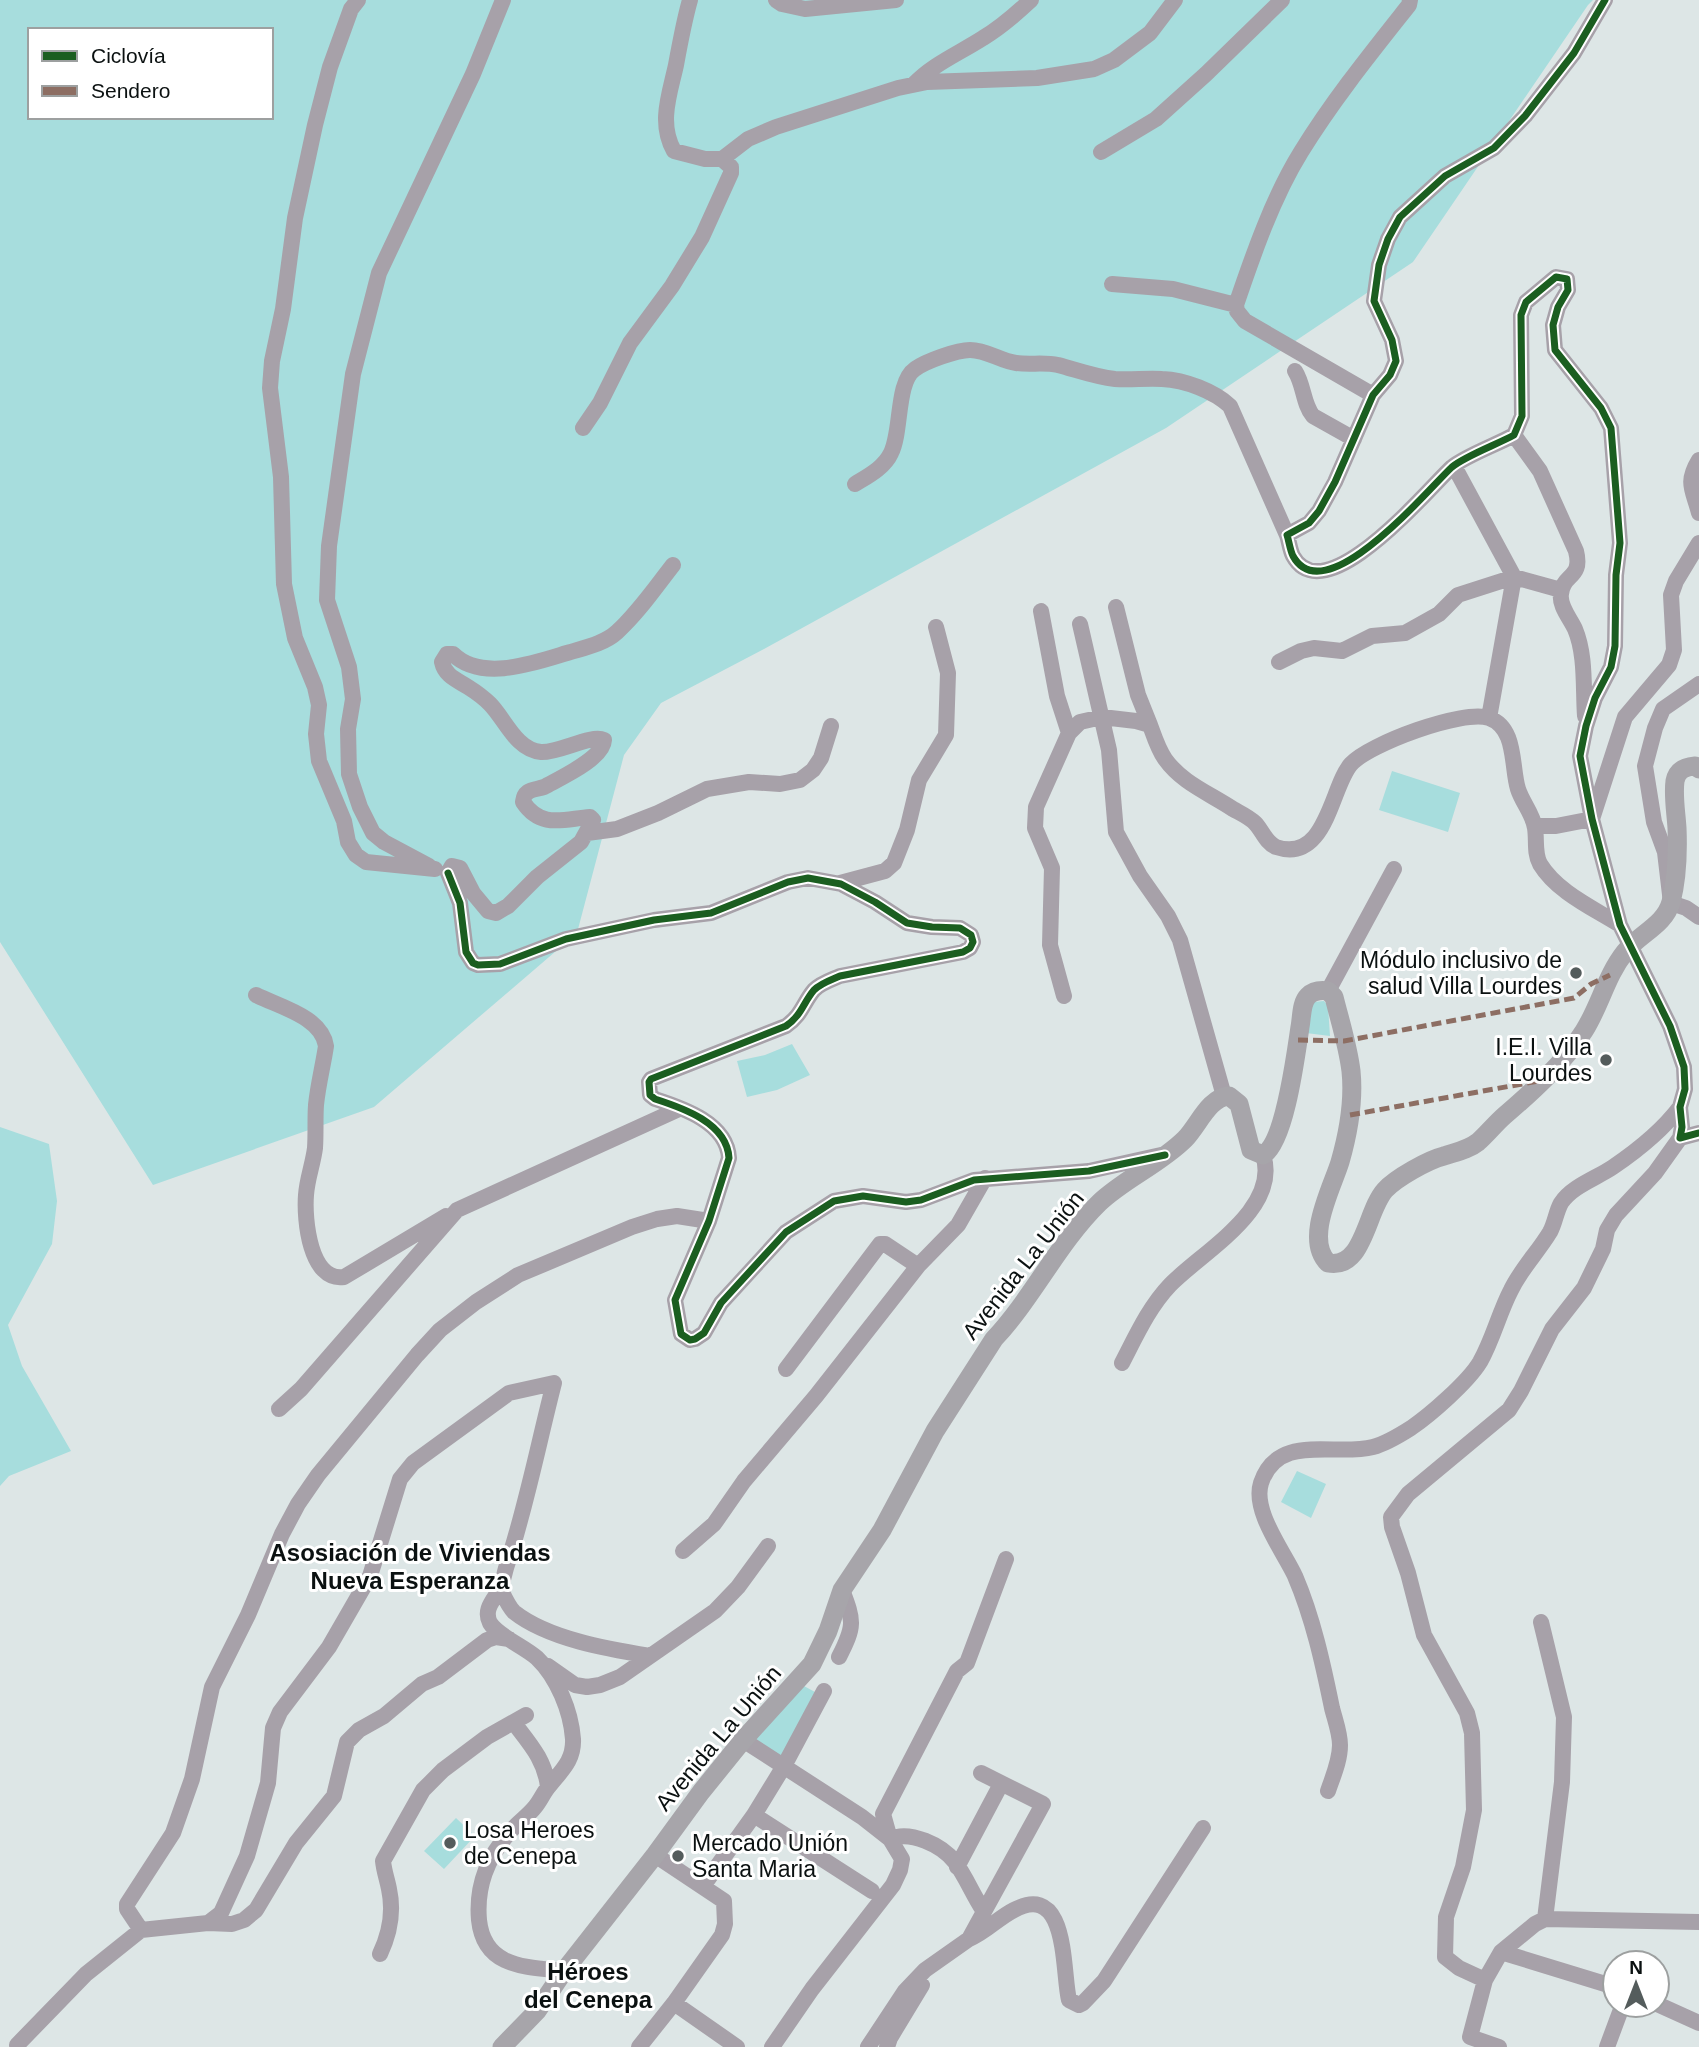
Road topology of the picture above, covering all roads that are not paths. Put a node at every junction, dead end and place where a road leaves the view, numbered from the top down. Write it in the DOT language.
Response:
graph roads {
  1 [pos="358,0"];
  2 [pos="503,0"];
  3 [pos="691,0"];
  4 [pos="776,0"];
  5 [pos="896,0"];
  6 [pos="1031,0"];
  7 [pos="1175,0"];
  8 [pos="1282,0"];
  9 [pos="1410,0"];
  10 [pos="1605,0"];
  11 [pos="875,2"];
  12 [pos="913,85"];
  13 [pos="1101,152"];
  14 [pos="722,159"];
  15 [pos="1112,284"];
  16 [pos="1237,305"];
  17 [pos="1295,372"];
  18 [pos="1373,395"];
  19 [pos="583,428"];
  20 [pos="1514,436"];
  21 [pos="1354,439"];
  22 [pos="1699,460"];
  23 [pos="1454,466"];
  24 [pos="856,484"];
  25 [pos="1699,513"];
  26 [pos="1287,535"];
  27 [pos="1699,543"];
  28 [pos="673,565"];
  29 [pos="1514,577"];
  30 [pos="1561,590"];
  31 [pos="1116,607"];
  32 [pos="1041,611"];
  33 [pos="1080,624"];
  34 [pos="936,627"];
  35 [pos="1279,662"];
  36 [pos="1699,684"];
  37 [pos="1102,717"];
  38 [pos="1489,718"];
  39 [pos="1150,725"];
  40 [pos="831,726"];
  41 [pos="1586,726"];
  42 [pos="1069,733"];
  43 [pos="1699,769"];
  44 [pos="1592,819"];
  45 [pos="1535,825"];
  46 [pos="587,833"];
  47 [pos="1394,869"];
  48 [pos="441,871"];
  49 [pos="840,883"];
  50 [pos="1671,903"];
  51 [pos="1699,917"];
  52 [pos="1620,925"];
  53 [pos="1631,946"];
  54 [pos="1328,991"];
  55 [pos="256,995"];
  56 [pos="1064,996"];
  57 [pos="1224,1096"];
  58 [pos="1679,1107"];
  59 [pos="679,1108"];
  60 [pos="1699,1133"];
  61 [pos="1680,1138"];
  62 [pos="1165,1155"];
  63 [pos="1263,1155"];
  64 [pos="985,1178"];
  65 [pos="457,1210"];
  66 [pos="709,1221"];
  67 [pos="918,1266"];
  68 [pos="1122,1363"];
  69 [pos="786,1369"];
  70 [pos="279,1409"];
  71 [pos="768,1546"];
  72 [pos="683,1551"];
  73 [pos="1006,1559"];
  74 [pos="500,1588"];
  75 [pos="842,1590"];
  76 [pos="1541,1622"];
  77 [pos="509,1639"];
  78 [pos="650,1656"];
  79 [pos="839,1657"];
  80 [pos="537,1659"];
  81 [pos="824,1690"];
  82 [pos="743,1740"];
  83 [pos="784,1766"];
  84 [pos="981,1773"];
  85 [pos="1001,1784"];
  86 [pos="548,1787"];
  87 [pos="1328,1791"];
  88 [pos="754,1815"];
  89 [pos="1203,1828"];
  90 [pos="890,1839"];
  91 [pos="655,1855"];
  92 [pos="957,1867"];
  93 [pos="703,1886"];
  94 [pos="872,1891"];
  95 [pos="984,1910"];
  96 [pos="1545,1919"];
  97 [pos="1699,1922"];
  98 [pos="208,1923"];
  99 [pos="141,1930"];
  100 [pos="969,1939"];
  101 [pos="1501,1952"];
  102 [pos="380,1954"];
  103 [pos="939,1959"];
  104 [pos="564,1971"];
  105 [pos="1485,1980"];
  106 [pos="1601,1983"];
  107 [pos="674,2003"];
  108 [pos="1671,2010"];
  109 [pos="1617,2019"];
  110 [pos="1699,2023"];
  111 [pos="1468,2042"];
  112 [pos="17,2045"];
  113 [pos="502,2047"];
  114 [pos="639,2047"];
  115 [pos="737,2047"];
  116 [pos="772,2047"];
  117 [pos="868,2047"];
  118 [pos="887,2047"];
  119 [pos="1499,2047"];
  120 [pos="1607,2047"];
  1 -- 48 [label="street"];
  2 -- 48 [label="street"];
  3 -- 14 [label="street"];
  4 -- 11 [label="street"];
  5 -- 11 [label="street"];
  6 -- 12 [label="street"];
  7 -- 12 [label="street"];
  8 -- 13 [label="street"];
  9 -- 16 [label="street"];
  10 -- 18 [label="street"];
  12 -- 14 [label="street"];
  14 -- 19 [label="street"];
  15 -- 16 [label="street"];
  16 -- 18 [label="street"];
  17 -- 21 [label="street"];
  18 -- 21 [label="street"];
  20 -- 23 [label="street"];
  20 -- 30 [label="street"];
  20 -- 41 [label="street"];
  21 -- 26 [label="street"];
  22 -- 25 [label="street"];
  23 -- 26 [label="street"];
  23 -- 29 [label="street"];
  24 -- 26 [label="street"];
  27 -- 44 [label="street"];
  28 -- 46 [label="street"];
  29 -- 30 [label="street"];
  29 -- 35 [label="street"];
  29 -- 38 [label="street"];
  30 -- 41 [label="street"];
  31 -- 39 [label="street"];
  32 -- 42 [label="street"];
  33 -- 37 [label="street"];
  34 -- 49 [label="street"];
  36 -- 50 [label="street"];
  37 -- 39 [label="street"];
  37 -- 42 [label="street"];
  37 -- 57 [label="street"];
  38 -- 39 [label="street"];
  38 -- 45 [label="street"];
  40 -- 46 [label="street"];
  41 -- 44 [label="street"];
  42 -- 56 [label="street"];
  43 -- 50 [label="main road"];
  44 -- 45 [label="street"];
  44 -- 52 [label="street"];
  45 -- 52 [label="street"];
  46 -- 48 [label="street"];
  47 -- 54 [label="street"];
  48 -- 49 [label="street"];
  49 -- 59 [label="street"];
  50 -- 51 [label="street"];
  50 -- 53 [label="main road"];
  52 -- 53 [label="street"];
  53 -- 54 [label="main road"];
  53 -- 58 [label="street"];
  54 -- 63 [label="main road"];
  55 -- 65 [label="street"];
  57 -- 62 [label="main road, Avenida La Unión"];
  57 -- 63 [label="main road"];
  58 -- 61 [label="street"];
  58 -- 87 [label="street"];
  59 -- 65 [label="street"];
  59 -- 66 [label="street"];
  60 -- 61 [label="street"];
  61 -- 105 [label="street"];
  62 -- 64 [label="street"];
  62 -- 75 [label="main road, Avenida La Unión"];
  63 -- 68 [label="street"];
  64 -- 66 [label="street"];
  64 -- 67 [label="street"];
  65 -- 70 [label="street"];
  66 -- 99 [label="street"];
  67 -- 69 [label="street"];
  67 -- 72 [label="street"];
  71 -- 78 [label="street"];
  73 -- 90 [label="street"];
  74 -- 77 [label="street"];
  74 -- 78 [label="street"];
  74 -- 98 [label="street"];
  75 -- 79 [label="street"];
  75 -- 82 [label="main road, Avenida La Unión"];
  76 -- 96 [label="street"];
  77 -- 80 [label="street"];
  77 -- 98 [label="street"];
  78 -- 80 [label="street"];
  80 -- 86 [label="street"];
  81 -- 83 [label="street"];
  82 -- 83 [label="street"];
  82 -- 91 [label="main road, Avenida La Unión"];
  83 -- 88 [label="street"];
  83 -- 90 [label="street"];
  84 -- 85 [label="street"];
  85 -- 92 [label="street"];
  85 -- 95 [label="street"];
  86 -- 102 [label="street"];
  86 -- 104 [label="street"];
  88 -- 93 [label="street"];
  88 -- 94 [label="street"];
  89 -- 100 [label="street"];
  90 -- 92 [label="street"];
  90 -- 116 [label="street"];
  91 -- 93 [label="street"];
  91 -- 104 [label="main road, Avenida La Unión"];
  92 -- 95 [label="street"];
  93 -- 107 [label="street"];
  95 -- 100 [label="street"];
  96 -- 97 [label="street"];
  96 -- 101 [label="street"];
  98 -- 99 [label="street"];
  99 -- 112 [label="street"];
  100 -- 103 [label="street"];
  101 -- 105 [label="street"];
  101 -- 106 [label="street"];
  103 -- 117 [label="street"];
  103 -- 118 [label="street"];
  104 -- 113 [label="main road, Avenida La Unión"];
  105 -- 111 [label="street"];
  107 -- 114 [label="street"];
  107 -- 115 [label="street"];
  108 -- 110 [label="street"];
  109 -- 120 [label="street"];
  111 -- 119 [label="street"];
}
